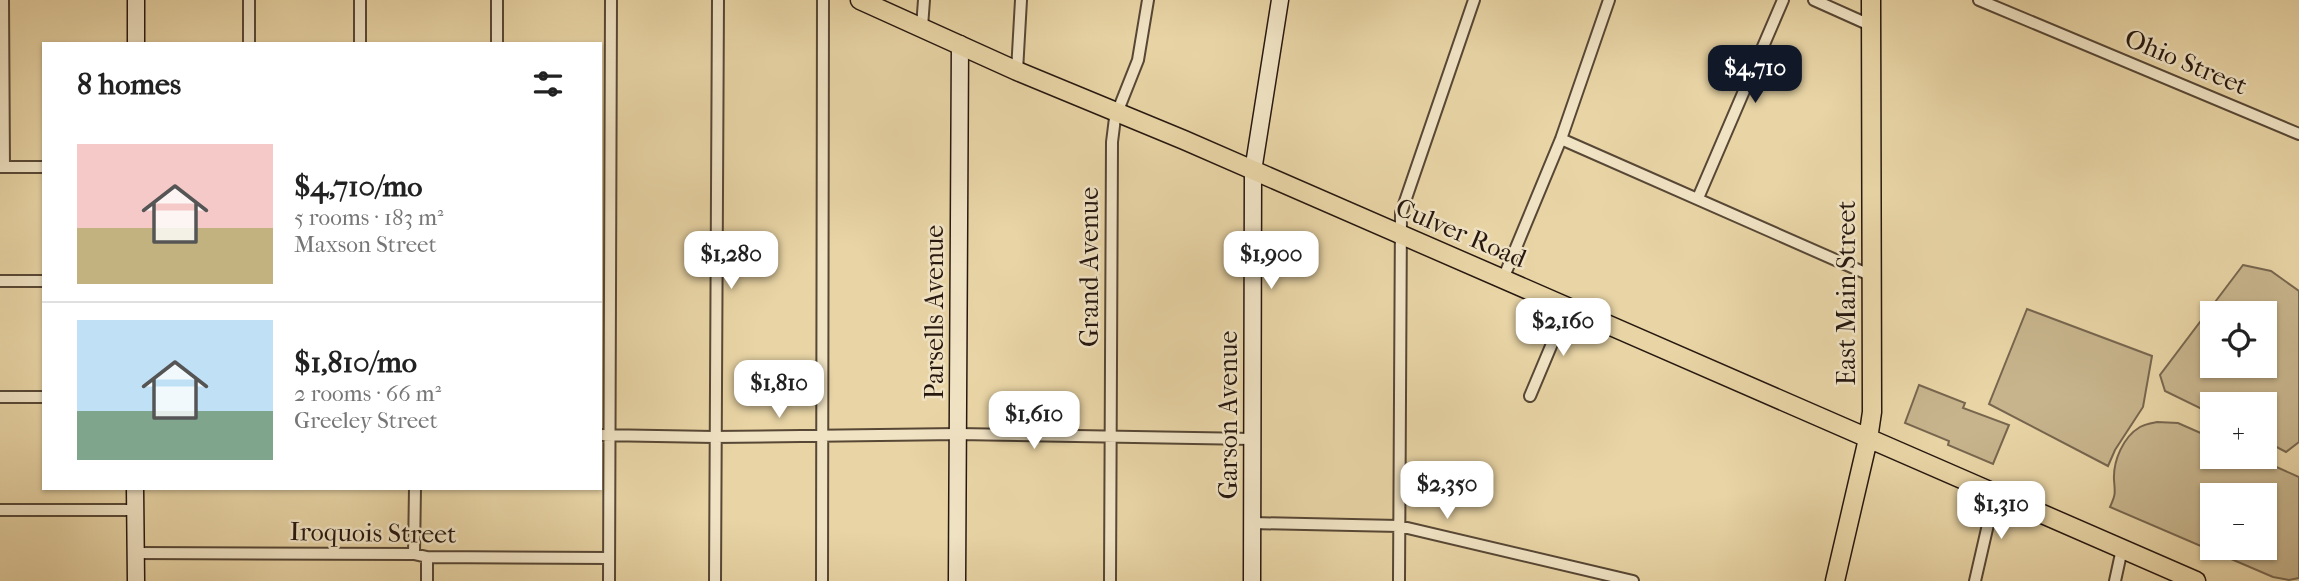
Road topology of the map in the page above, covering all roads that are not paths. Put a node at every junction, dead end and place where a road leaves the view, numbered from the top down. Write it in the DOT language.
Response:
graph roads {
  1 [pos="3,0"];
  2 [pos="136,0"];
  3 [pos="249,0"];
  4 [pos="360,0"];
  5 [pos="497,0"];
  6 [pos="611,0"];
  7 [pos="718,0"];
  8 [pos="822,0"];
  9 [pos="860,0"];
  10 [pos="924,0"];
  11 [pos="1021,0"];
  12 [pos="1148,0"];
  13 [pos="1280,0"];
  14 [pos="1474,0"];
  15 [pos="1609,0"];
  16 [pos="1783,0"];
  17 [pos="1814,0"];
  18 [pos="1871,0"];
  19 [pos="1979,0"];
  20 [pos="1872,26"];
  21 [pos="922,27"];
  22 [pos="136,42"];
  23 [pos="249,42"];
  24 [pos="360,42"];
  25 [pos="497,42"];
  26 [pos="960,44"];
  27 [pos="1017,71"];
  28 [pos="1117,112"];
  29 [pos="2299,134"];
  30 [pos="1561,139"];
  31 [pos="2,167"];
  32 [pos="42,167"];
  33 [pos="1253,171"];
  34 [pos="1698,198"];
  35 [pos="1399,235"];
  36 [pos="1872,276"];
  37 [pos="1503,279"];
  38 [pos="0,281"];
  39 [pos="42,281"];
  40 [pos="1567,308"];
  41 [pos="1530,396"];
  42 [pos="0,397"];
  43 [pos="42,397"];
  44 [pos="958,434"];
  45 [pos="605,435"];
  46 [pos="822,435"];
  47 [pos="1111,436"];
  48 [pos="714,437"];
  49 [pos="1253,439"];
  50 [pos="1868,439"];
  51 [pos="135,490"];
  52 [pos="415,490"];
  53 [pos="1995,494"];
  54 [pos="0,510"];
  55 [pos="135,510"];
  56 [pos="1252,523"];
  57 [pos="1399,526"];
  58 [pos="2122,549"];
  59 [pos="135,553"];
  60 [pos="414,554"];
  61 [pos="427,557"];
  62 [pos="609,558"];
  63 [pos="136,581"];
  64 [pos="427,581"];
  65 [pos="609,581"];
  66 [pos="715,581"];
  67 [pos="822,581"];
  68 [pos="957,581"];
  69 [pos="1110,581"];
  70 [pos="1252,581"];
  71 [pos="1399,581"];
  72 [pos="1633,581"];
  73 [pos="1835,581"];
  74 [pos="1975,581"];
  75 [pos="2115,581"];
  76 [pos="2196,581"];
  1 -- 31 [label="street"];
  2 -- 22 [label="street"];
  3 -- 23 [label="street"];
  4 -- 24 [label="street"];
  5 -- 25 [label="street"];
  6 -- 45 [label="street"];
  7 -- 48 [label="street"];
  8 -- 46 [label="street"];
  9 -- 21 [label="main road, Culver Road"];
  10 -- 21 [label="street"];
  11 -- 27 [label="street"];
  12 -- 28 [label="street, Grand Avenue"];
  13 -- 33 [label="street, Garson Avenue"];
  14 -- 35 [label="street"];
  15 -- 30 [label="street"];
  16 -- 34 [label="street"];
  17 -- 20 [label="street"];
  18 -- 20 [label="main road, East Main Street"];
  19 -- 29 [label="street, Ohio Street"];
  20 -- 36 [label="main road, East Main Street"];
  21 -- 26 [label="main road, Culver Road"];
  26 -- 27 [label="main road, Culver Road"];
  26 -- 44 [label="street, Parsells Avenue"];
  27 -- 28 [label="main road, Culver Road"];
  28 -- 33 [label="main road, Culver Road"];
  28 -- 47 [label="street, Grand Avenue"];
  30 -- 34 [label="street"];
  30 -- 37 [label="street"];
  31 -- 32 [label="street"];
  33 -- 35 [label="main road, Culver Road"];
  33 -- 49 [label="street, Garson Avenue"];
  34 -- 36 [label="street"];
  35 -- 37 [label="main road, Culver Road"];
  35 -- 57 [label="street"];
  36 -- 50 [label="main road, East Main Street"];
  37 -- 40 [label="main road, Culver Road"];
  38 -- 39 [label="street"];
  40 -- 41 [label="street"];
  40 -- 50 [label="main road, Culver Road"];
  42 -- 43 [label="street"];
  44 -- 46 [label="street"];
  44 -- 47 [label="street"];
  44 -- 68 [label="street, Parsells Avenue"];
  45 -- 48 [label="street"];
  45 -- 62 [label="street"];
  46 -- 48 [label="street"];
  46 -- 67 [label="street"];
  47 -- 49 [label="street"];
  47 -- 69 [label="street, Grand Avenue"];
  48 -- 66 [label="street"];
  49 -- 56 [label="street, Garson Avenue"];
  50 -- 53 [label="main road, Culver Road"];
  50 -- 73 [label="main road, East Main Street"];
  51 -- 55 [label="street"];
  52 -- 60 [label="street"];
  53 -- 58 [label="main road, Culver Road"];
  53 -- 74 [label="street"];
  54 -- 55 [label="street"];
  55 -- 59 [label="street"];
  56 -- 57 [label="street"];
  56 -- 70 [label="street, Garson Avenue"];
  57 -- 71 [label="street"];
  57 -- 72 [label="street"];
  58 -- 75 [label="street"];
  58 -- 76 [label="main road, Culver Road"];
  59 -- 60 [label="street, Iroquois Street"];
  59 -- 63 [label="street"];
  60 -- 61 [label="street, Iroquois Street"];
  61 -- 62 [label="street, Iroquois Street"];
  61 -- 64 [label="street"];
  62 -- 65 [label="street"];
}
